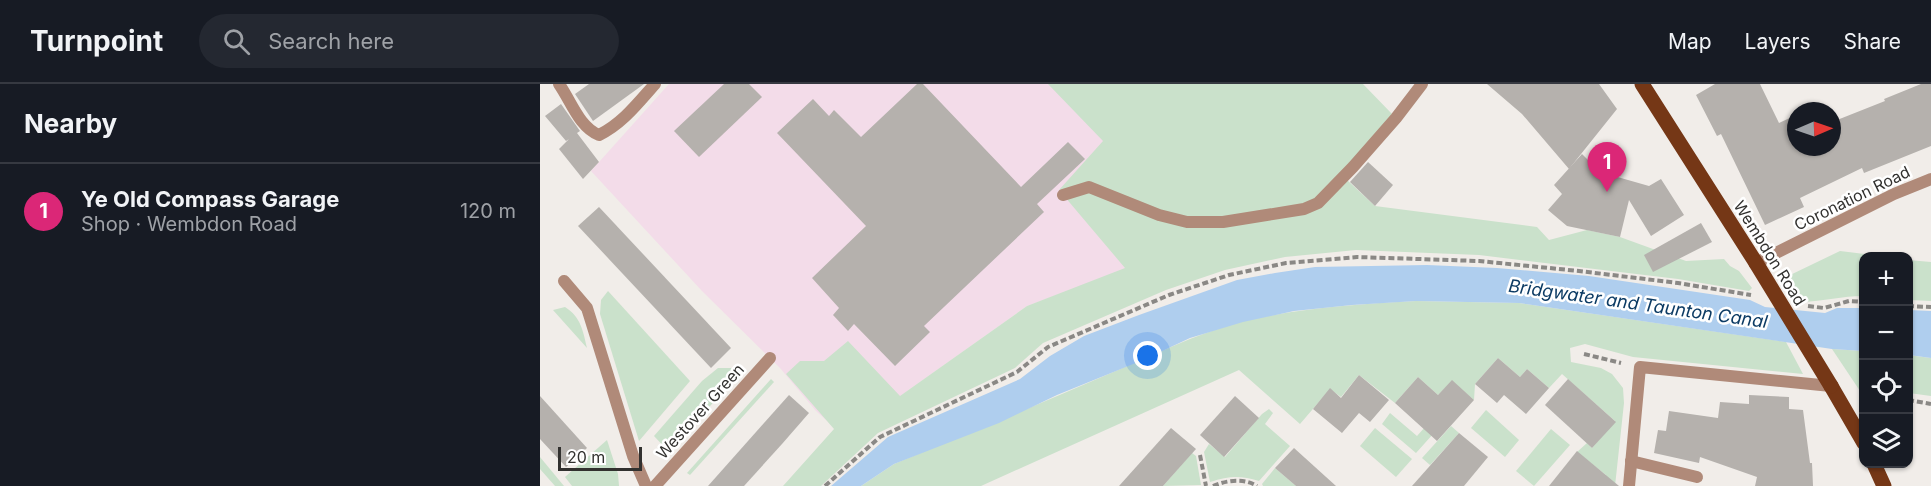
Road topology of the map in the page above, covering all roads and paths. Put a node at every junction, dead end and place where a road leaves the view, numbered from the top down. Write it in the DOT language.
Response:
graph roads {
  1 [pos="559,84"];
  2 [pos="656,84"];
  3 [pos="1422,84"];
  4 [pos="1642,84"];
  5 [pos="1931,179"];
  6 [pos="1063,195"];
  7 [pos="1756,263"];
  8 [pos="564,282"];
  9 [pos="1760,298"];
  10 [pos="1859,302"];
  11 [pos="1802,306"];
  12 [pos="1913,306"];
  13 [pos="1931,308"];
  14 [pos="1584,354"];
  15 [pos="770,358"];
  16 [pos="1640,367"];
  17 [pos="1831,386"];
  18 [pos="1913,401"];
  19 [pos="1931,404"];
  20 [pos="1859,436"];
  21 [pos="1200,455"];
  22 [pos="1631,461"];
  23 [pos="1876,468"];
  24 [pos="1697,477"];
  25 [pos="646,486"];
  26 [pos="655,486"];
  27 [pos="825,486"];
  28 [pos="1206,486"];
  29 [pos="1213,486"];
  30 [pos="1257,486"];
  31 [pos="1629,486"];
  32 [pos="1884,486"];
  1 -- 2 [label="street"];
  3 -- 6 [label="street"];
  4 -- 7 [label="main road, Wembdon Road"];
  5 -- 7 [label="street, Coronation Road"];
  7 -- 17 [label="main road, Wembdon Road, bridge"];
  8 -- 25 [label="street, Westover Green"];
  9 -- 27 [label="path"];
  10 -- 11 [label="path"];
  12 -- 13 [label="path"];
  14 -- 16 [label="path"];
  15 -- 26 [label="street, Westover Green"];
  16 -- 17 [label="street"];
  16 -- 22 [label="street"];
  17 -- 20 [label="main road, Wembdon Road"];
  18 -- 19 [label="path"];
  21 -- 28 [label="path"];
  22 -- 24 [label="street"];
  22 -- 31 [label="street"];
  23 -- 32 [label="main road"];
  29 -- 30 [label="path"];
}
